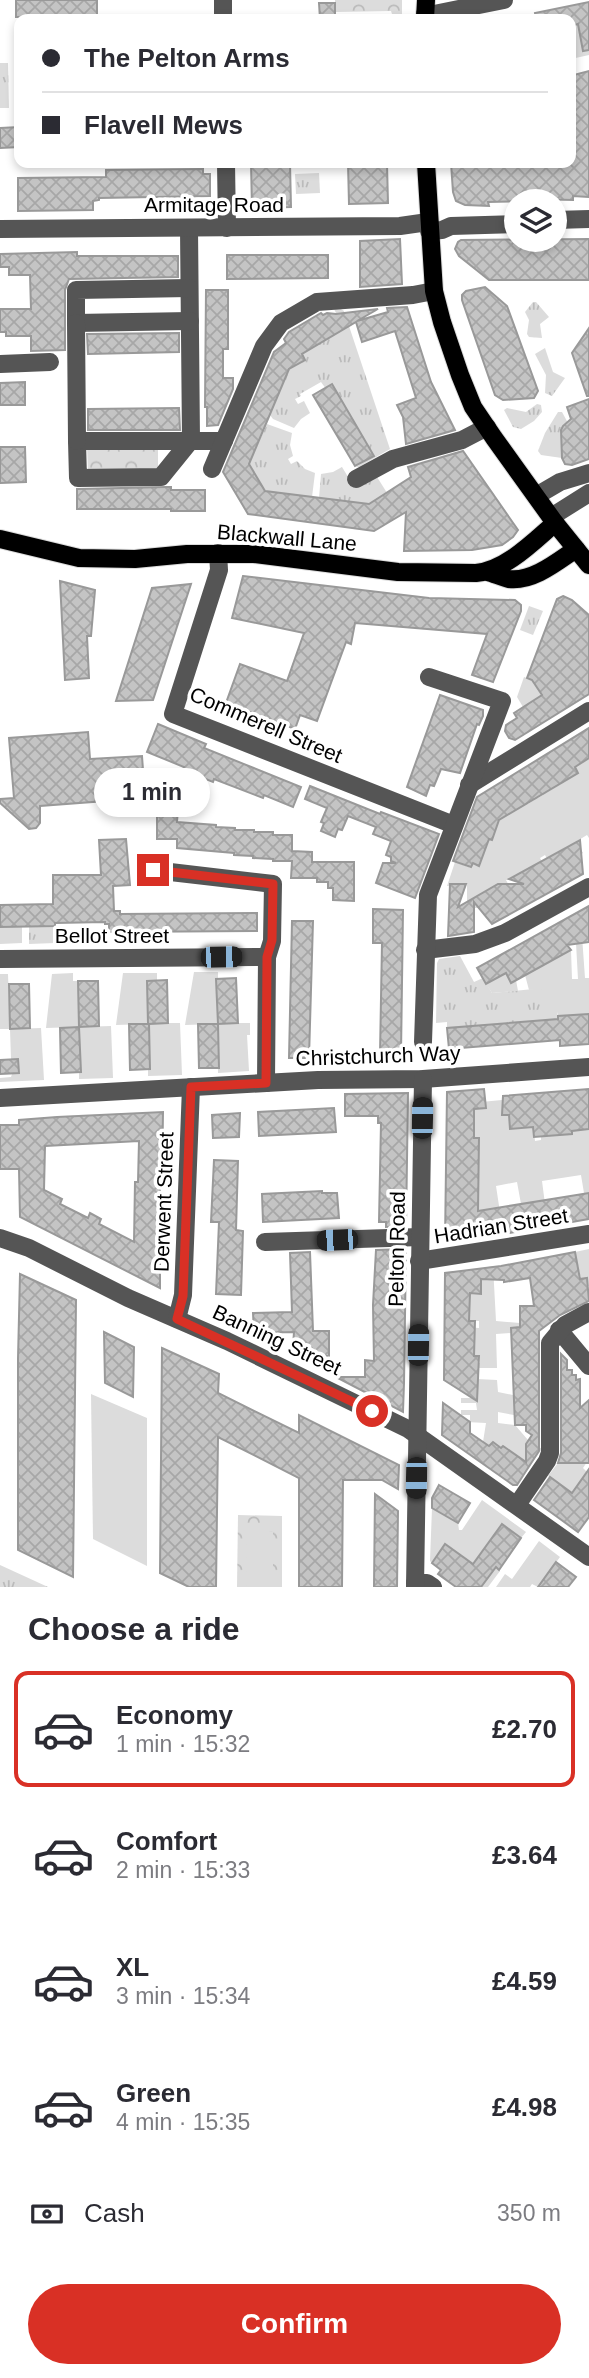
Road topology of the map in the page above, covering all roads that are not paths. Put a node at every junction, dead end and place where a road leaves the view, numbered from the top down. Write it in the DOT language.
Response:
graph roads {
  1 [pos="504,0"];
  2 [pos="426,11"];
  3 [pos="226,168"];
  4 [pos="426,168"];
  5 [pos="589,219"];
  6 [pos="567,220"];
  7 [pos="504,224"];
  8 [pos="429,227"];
  9 [pos="189,228"];
  10 [pos="227,228"];
  11 [pos="0,229"];
  12 [pos="189,288"];
  13 [pos="434,291"];
  14 [pos="190,321"];
  15 [pos="76,323"];
  16 [pos="50,362"];
  17 [pos="0,363"];
  18 [pos="487,427"];
  19 [pos="191,440"];
  20 [pos="224,440"];
  21 [pos="78,441"];
  22 [pos="212,469"];
  23 [pos="589,473"];
  24 [pos="356,479"];
  25 [pos="589,493"];
  26 [pos="536,496"];
  27 [pos="553,520"];
  28 [pos="0,539"];
  29 [pos="576,549"];
  30 [pos="218,553"];
  31 [pos="589,565"];
  32 [pos="488,572"];
  33 [pos="429,677"];
  34 [pos="589,711"];
  35 [pos="469,785"];
  36 [pos="454,825"];
  37 [pos="153,870"];
  38 [pos="589,887"];
  39 [pos="425,950"];
  40 [pos="267,957"];
  41 [pos="0,960"];
  42 [pos="423,1042"];
  43 [pos="589,1067"];
  44 [pos="423,1079"];
  45 [pos="266,1083"];
  46 [pos="191,1087"];
  47 [pos="0,1098"];
  48 [pos="589,1234"];
  49 [pos="420,1237"];
  50 [pos="0,1238"];
  51 [pos="265,1242"];
  52 [pos="419,1261"];
  53 [pos="589,1312"];
  54 [pos="177,1319"];
  55 [pos="559,1330"];
  56 [pos="589,1366"];
  57 [pos="417,1435"];
  58 [pos="517,1505"];
  59 [pos="586,1548"];
  60 [pos="415,1585"];
  61 [pos="433,1587"];
  1 -- 2 [label="street"];
  3 -- 10 [label="street"];
  4 -- 8 [label="main road"];
  5 -- 6 [label="street"];
  7 -- 8 [label="street, Armitage Road"];
  8 -- 10 [label="street, Armitage Road"];
  8 -- 13 [label="main road"];
  9 -- 10 [label="street, Armitage Road"];
  9 -- 11 [label="street, Armitage Road"];
  9 -- 12 [label="street"];
  12 -- 14 [label="street"];
  12 -- 15 [label="street"];
  13 -- 18 [label="main road"];
  13 -- 20 [label="street"];
  14 -- 15 [label="street"];
  14 -- 19 [label="street"];
  15 -- 21 [label="street"];
  16 -- 17 [label="street"];
  18 -- 24 [label="street"];
  18 -- 26 [label="main road"];
  19 -- 20 [label="street"];
  19 -- 21 [label="street"];
  19 -- 21 [label="street"];
  20 -- 22 [label="street"];
  23 -- 26 [label="street"];
  25 -- 27 [label="street"];
  26 -- 27 [label="main road"];
  27 -- 29 [label="main road"];
  27 -- 32 [label="main road"];
  28 -- 30 [label="main road, Blackwall Lane"];
  29 -- 31 [label="main road"];
  29 -- 32 [label="main road, Blackwall Lane"];
  30 -- 32 [label="main road, Blackwall Lane"];
  30 -- 36 [label="street, Commerell Street"];
  33 -- 35 [label="street"];
  34 -- 35 [label="street"];
  35 -- 36 [label="street"];
  36 -- 39 [label="street"];
  37 -- 40 [label="street"];
  38 -- 39 [label="street"];
  39 -- 42 [label="street"];
  40 -- 41 [label="street, Bellot Street"];
  40 -- 45 [label="street"];
  43 -- 44 [label="street, Christchurch Way"];
  44 -- 45 [label="street, Christchurch Way"];
  44 -- 49 [label="street, Pelton Road"];
  45 -- 46 [label="street, Christchurch Way"];
  46 -- 47 [label="street, Christchurch Way"];
  46 -- 54 [label="street, Derwent Street"];
  48 -- 52 [label="street, Hadrian Street"];
  49 -- 51 [label="street"];
  49 -- 52 [label="street, Pelton Road"];
  50 -- 54 [label="street, Banning Street"];
  52 -- 57 [label="street, Pelton Road"];
  53 -- 55 [label="street"];
  54 -- 57 [label="street, Banning Street"];
  55 -- 56 [label="street"];
  55 -- 58 [label="street"];
  57 -- 58 [label="street, Banning Street"];
  57 -- 60 [label="street, Pelton Road"];
  58 -- 59 [label="street, Banning Street"];
  60 -- 61 [label="street"];
}
